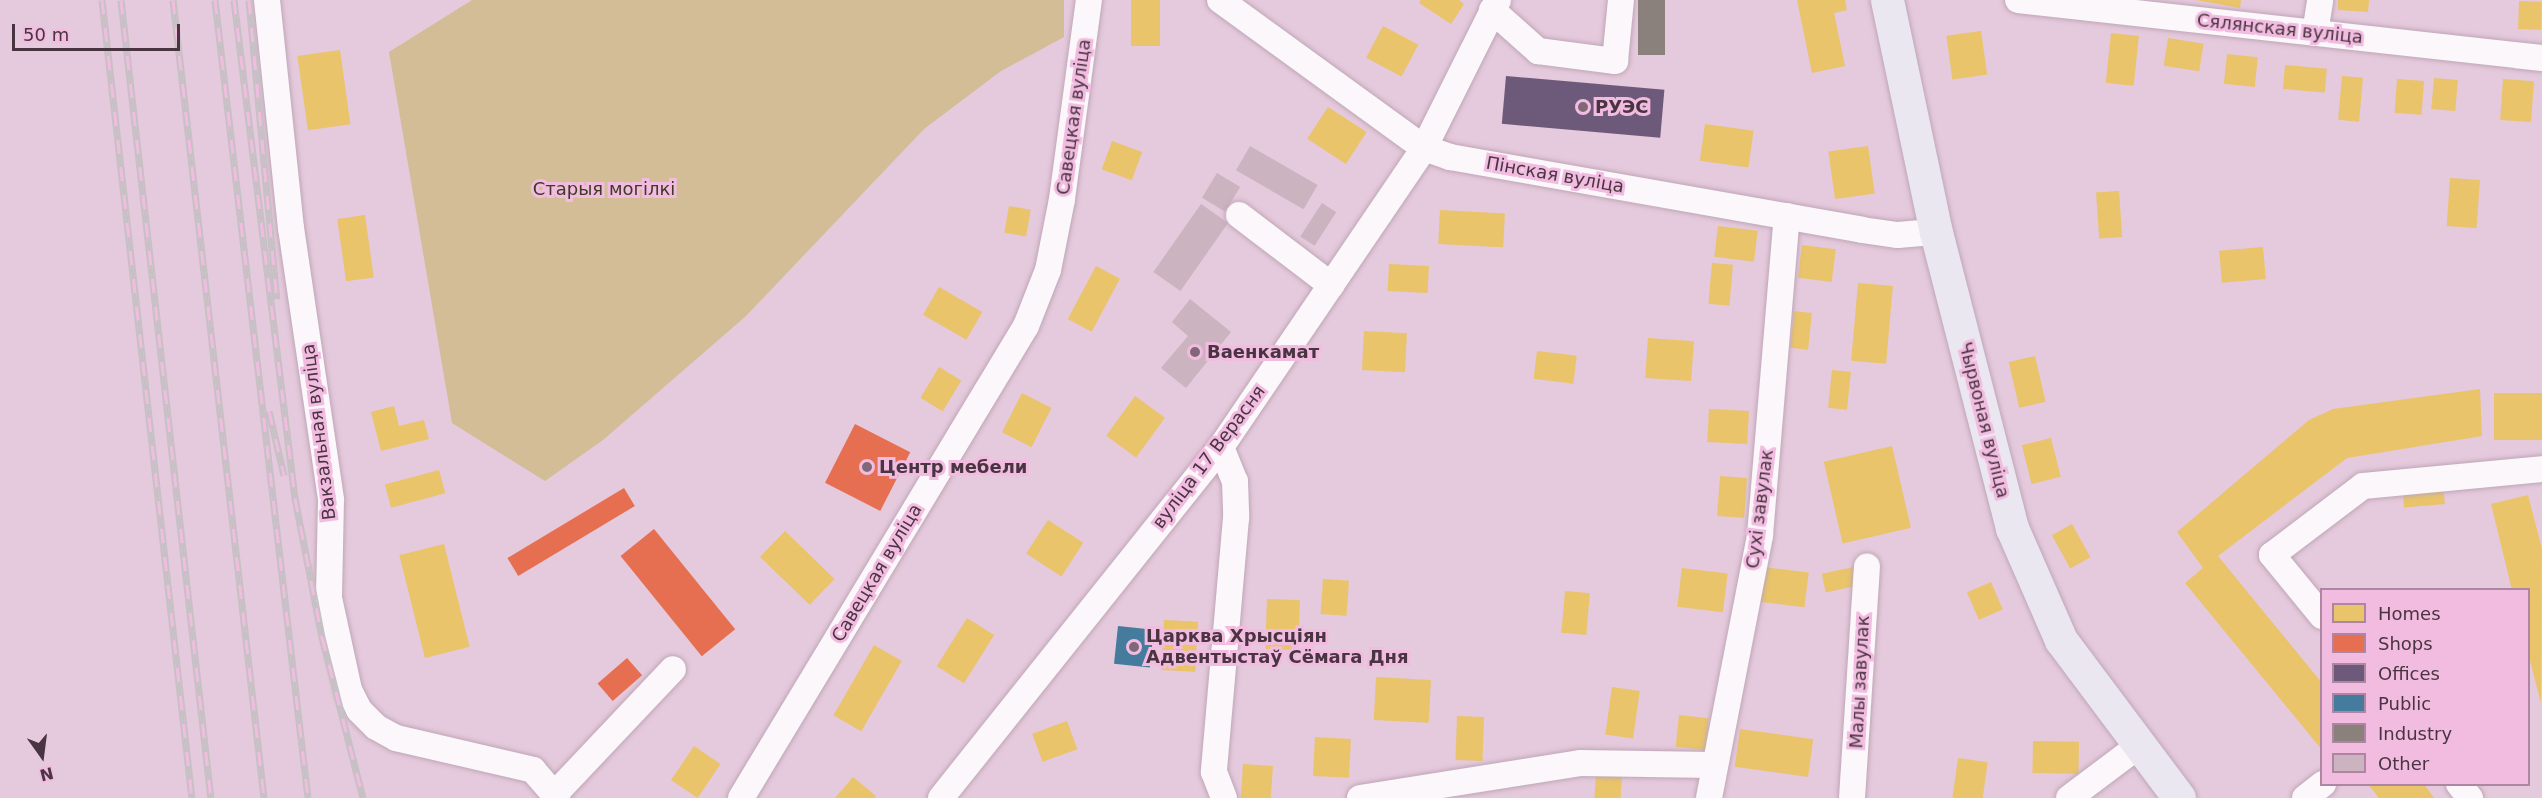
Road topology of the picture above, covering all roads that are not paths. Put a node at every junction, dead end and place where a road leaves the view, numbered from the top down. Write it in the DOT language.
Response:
graph roads {
  1 [pos="267,0"];
  2 [pos="1089,0"];
  3 [pos="1220,0"];
  4 [pos="1621,0"];
  5 [pos="1887,0"];
  6 [pos="2018,0"];
  7 [pos="2320,0"];
  8 [pos="1495,5"];
  9 [pos="2315,33"];
  10 [pos="2542,58"];
  11 [pos="1424,148"];
  12 [pos="1239,215"];
  13 [pos="1786,216"];
  14 [pos="1936,232"];
  15 [pos="1331,285"];
  16 [pos="1221,447"];
  17 [pos="2542,469"];
  18 [pos="1867,566"];
  19 [pos="2320,614"];
  20 [pos="674,669"];
  21 [pos="2141,744"];
  22 [pos="1713,765"];
  23 [pos="2320,786"];
  24 [pos="2461,786"];
  25 [pos="556,796"];
  26 [pos="741,798"];
  27 [pos="941,798"];
  28 [pos="1224,798"];
  29 [pos="1360,798"];
  30 [pos="1709,798"];
  31 [pos="1852,798"];
  32 [pos="2068,798"];
  33 [pos="2179,798"];
  34 [pos="2305,798"];
  35 [pos="2470,798"];
  1 -- 25 [label="street, Вакзальная вуліца"];
  2 -- 26 [label="street, Савецкая вуліца"];
  3 -- 11 [label="street, Пінская вуліца"];
  4 -- 8 [label="street"];
  5 -- 14 [label="main road, Чырвоная вуліца"];
  6 -- 9 [label="street, Сялянская вуліца"];
  7 -- 9 [label="street"];
  8 -- 11 [label="street, вуліца 17 Верасня"];
  9 -- 10 [label="street, Сялянская вуліца"];
  11 -- 13 [label="street, Пінская вуліца"];
  11 -- 15 [label="street, вуліца 17 Верасня"];
  12 -- 15 [label="street"];
  13 -- 14 [label="street, Пінская вуліца"];
  13 -- 22 [label="street, Сухі завулак"];
  14 -- 21 [label="main road, Чырвоная вуліца"];
  15 -- 16 [label="street, вуліца 17 Верасня"];
  16 -- 27 [label="street, вуліца 17 Верасня"];
  16 -- 28 [label="street"];
  17 -- 19 [label="street"];
  18 -- 31 [label="street, Малы завулак"];
  20 -- 25 [label="street"];
  21 -- 32 [label="street"];
  21 -- 33 [label="main road, Чырвоная вуліца"];
  22 -- 29 [label="street"];
  22 -- 30 [label="street, Сухі завулак"];
  23 -- 34 [label="street"];
  24 -- 35 [label="street"];
}
